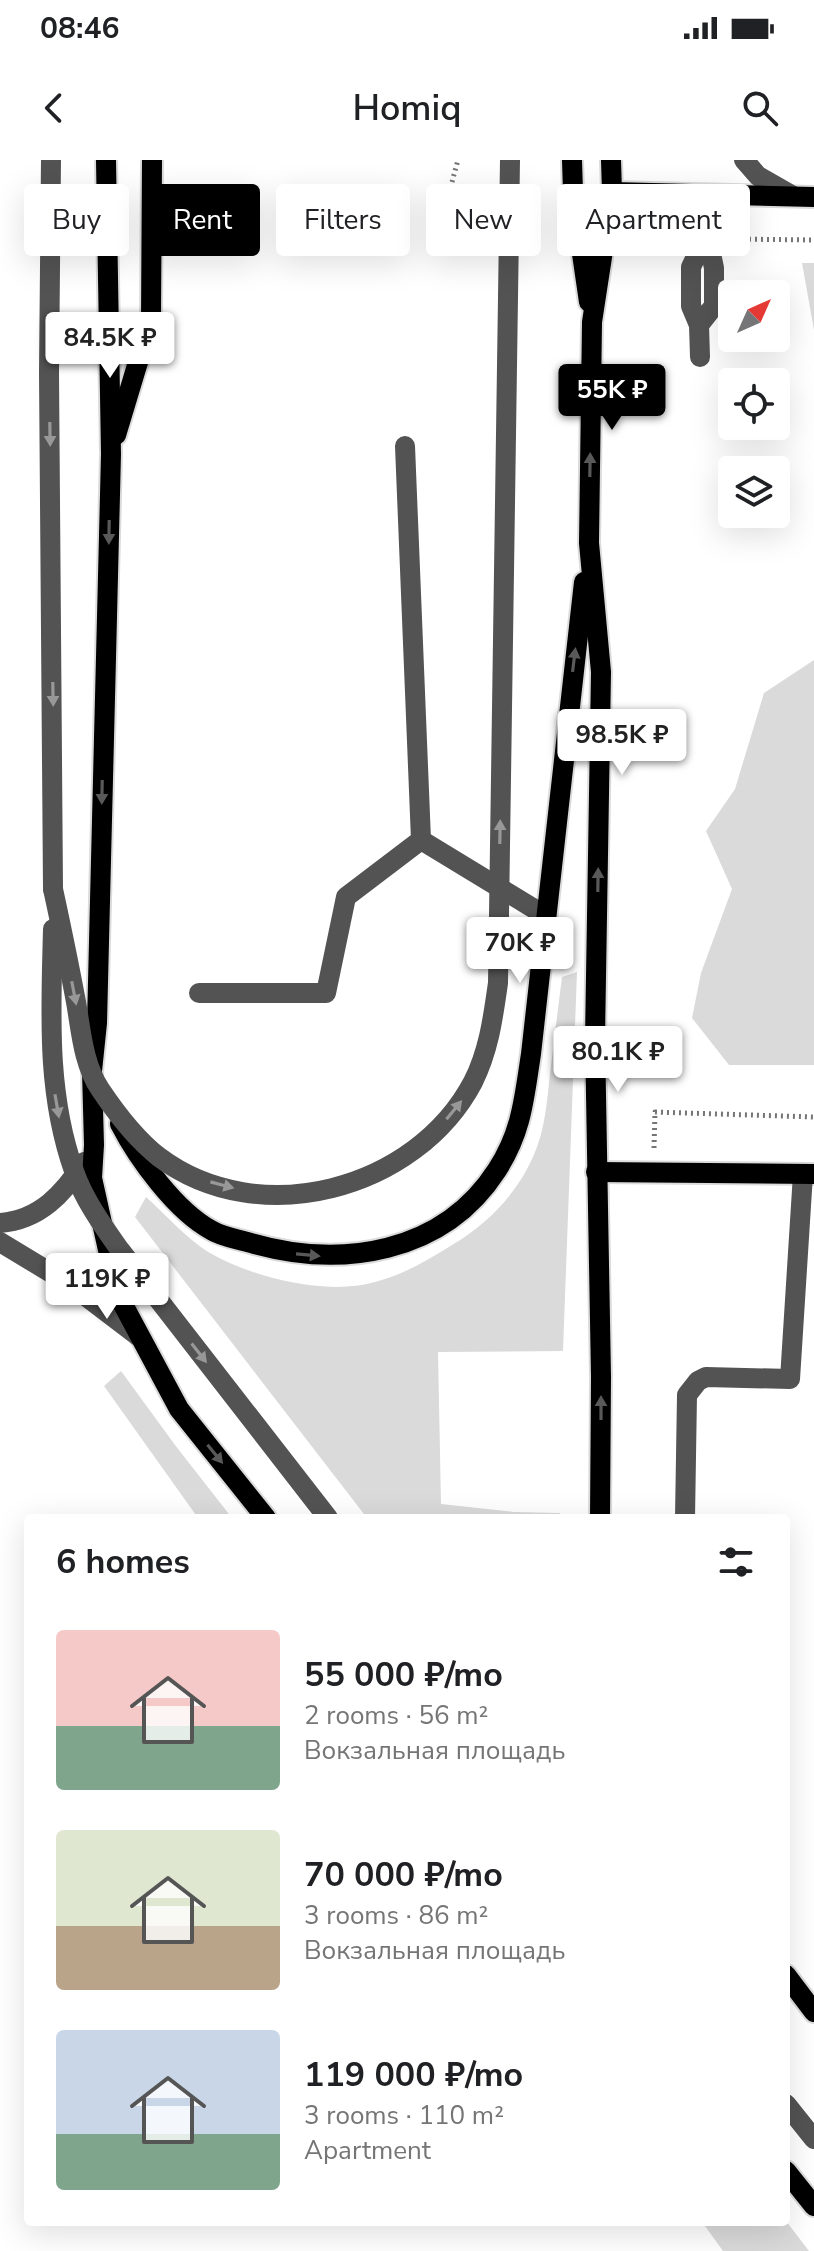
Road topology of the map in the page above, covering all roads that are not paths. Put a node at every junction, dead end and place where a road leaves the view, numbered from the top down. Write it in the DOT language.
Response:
graph roads {
  1 [pos="51,160"];
  2 [pos="106,160"];
  3 [pos="152,160"];
  4 [pos="510,160"];
  5 [pos="572,160"];
  6 [pos="611,160"];
  7 [pos="744,160"];
  8 [pos="612,184"];
  9 [pos="750,195"];
  10 [pos="793,196"];
  11 [pos="814,197"];
  12 [pos="602,256"];
  13 [pos="708,256"];
  14 [pos="592,322"];
  15 [pos="700,357"];
  16 [pos="405,446"];
  17 [pos="111,454"];
  18 [pos="589,543"];
  19 [pos="421,840"];
  20 [pos="53,889"];
  21 [pos="546,916"];
  22 [pos="199,993"];
  23 [pos="92,1071"];
  24 [pos="94,1145"];
  25 [pos="596,1172"];
  26 [pos="809,1174"];
  27 [pos="0,1223"];
  28 [pos="0,1242"];
  29 [pos="138,1336"];
  30 [pos="263,1514"];
  31 [pos="325,1514"];
  32 [pos="600,1514"];
  33 [pos="685,1514"];
  34 [pos="790,1980"];
  35 [pos="814,2012"];
  36 [pos="790,2109"];
  37 [pos="814,2139"];
  38 [pos="790,2176"];
  39 [pos="814,2206"];
  1 -- 20 [label="street, one-way"];
  2 -- 17 [label="main road"];
  3 -- 17 [label="main road"];
  20 -- 4 [label="street, one-way, bridge"];
  5 -- 14 [label="main road"];
  6 -- 8 [label="main road"];
  7 -- 10 [label="street"];
  9 -- 10 [label="main road"];
  10 -- 11 [label="main road"];
  12 -- 14 [label="main road"];
  13 -- 15 [label="street"];
  18 -- 14 [label="main road, one-way"];
  16 -- 19 [label="street"];
  17 -- 23 [label="main road, one-way"];
  21 -- 18 [label="main road, one-way"];
  25 -- 18 [label="main road, one-way"];
  19 -- 21 [label="street"];
  19 -- 22 [label="street"];
  20 -- 31 [label="street, one-way, bridge"];
  23 -- 21 [label="main road, one-way"];
  23 -- 24 [label="main road"];
  24 -- 27 [label="street"];
  24 -- 29 [label="main road"];
  25 -- 26 [label="main road"];
  32 -- 25 [label="main road, one-way"];
  26 -- 33 [label="street"];
  28 -- 29 [label="street"];
  29 -- 30 [label="main road, one-way"];
  34 -- 35 [label="main road"];
  36 -- 37 [label="street"];
  38 -- 39 [label="main road"];
}
